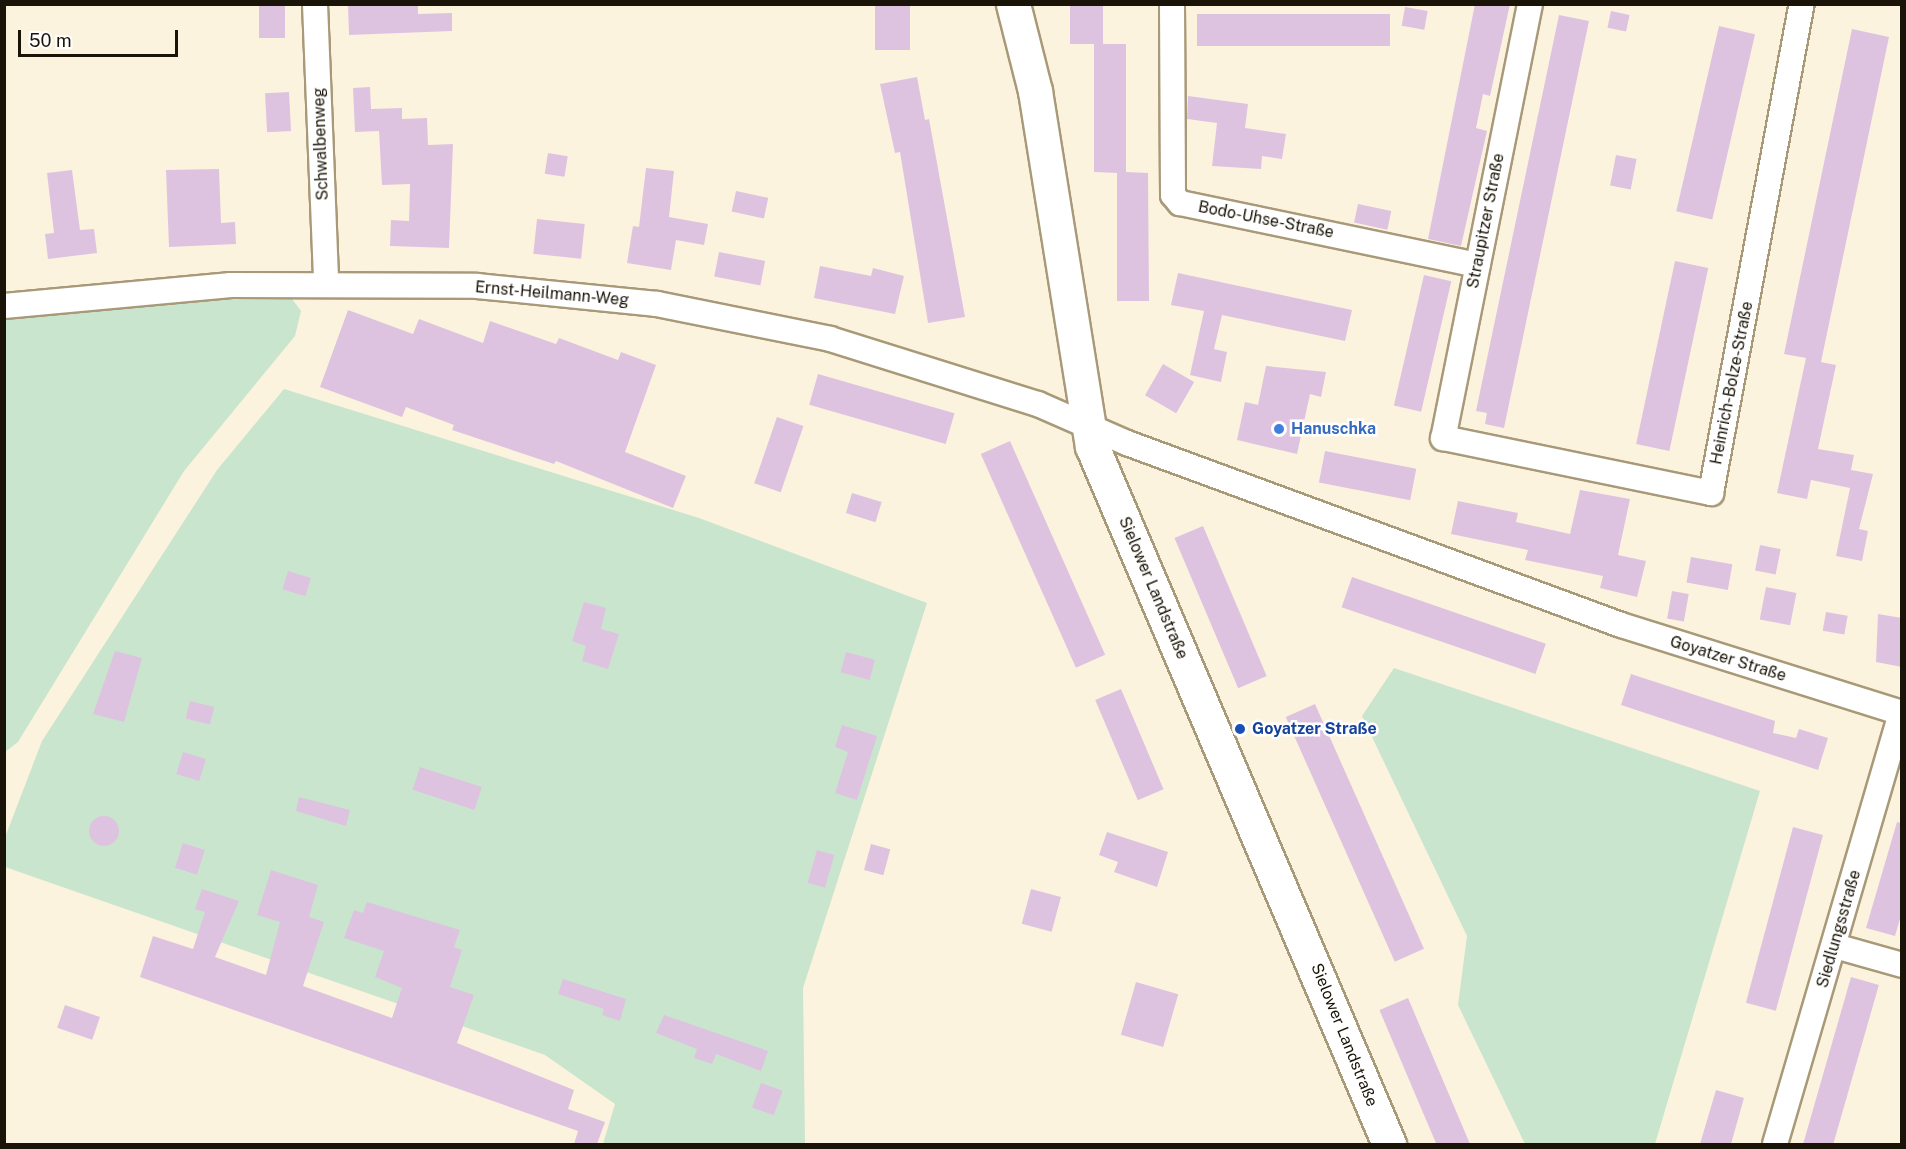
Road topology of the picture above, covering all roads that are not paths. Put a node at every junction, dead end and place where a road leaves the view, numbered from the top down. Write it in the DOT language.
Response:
graph roads {
  1 [pos="315,4"];
  2 [pos="1013,4"];
  3 [pos="1172,4"];
  4 [pos="1530,4"];
  5 [pos="1802,4"];
  6 [pos="1478,265"];
  7 [pos="326,284"];
  8 [pos="4,306"];
  9 [pos="1084,422"];
  10 [pos="1443,438"];
  11 [pos="1901,713"];
  12 [pos="1834,945"];
  13 [pos="1902,965"];
  14 [pos="1389,1144"];
  15 [pos="1774,1144"];
  1 -- 7 [label="street, Schwalbenweg"];
  2 -- 9 [label="main road, Sielower Landstraße"];
  3 -- 6 [label="street, Bodo-Uhse-Straße"];
  4 -- 6 [label="street, Straupitzer Straße"];
  5 -- 10 [label="street, Heinrich-Bolze-Straße"];
  6 -- 10 [label="street, Straupitzer Straße"];
  7 -- 8 [label="street, Ernst-Heilmann-Weg"];
  7 -- 9 [label="street, Ernst-Heilmann-Weg"];
  9 -- 11 [label="street, Goyatzer Straße"];
  9 -- 14 [label="main road, Sielower Landstraße"];
  11 -- 12 [label="street, Siedlungsstraße"];
  12 -- 13 [label="street"];
  12 -- 15 [label="street, Siedlungsstraße"];
}
